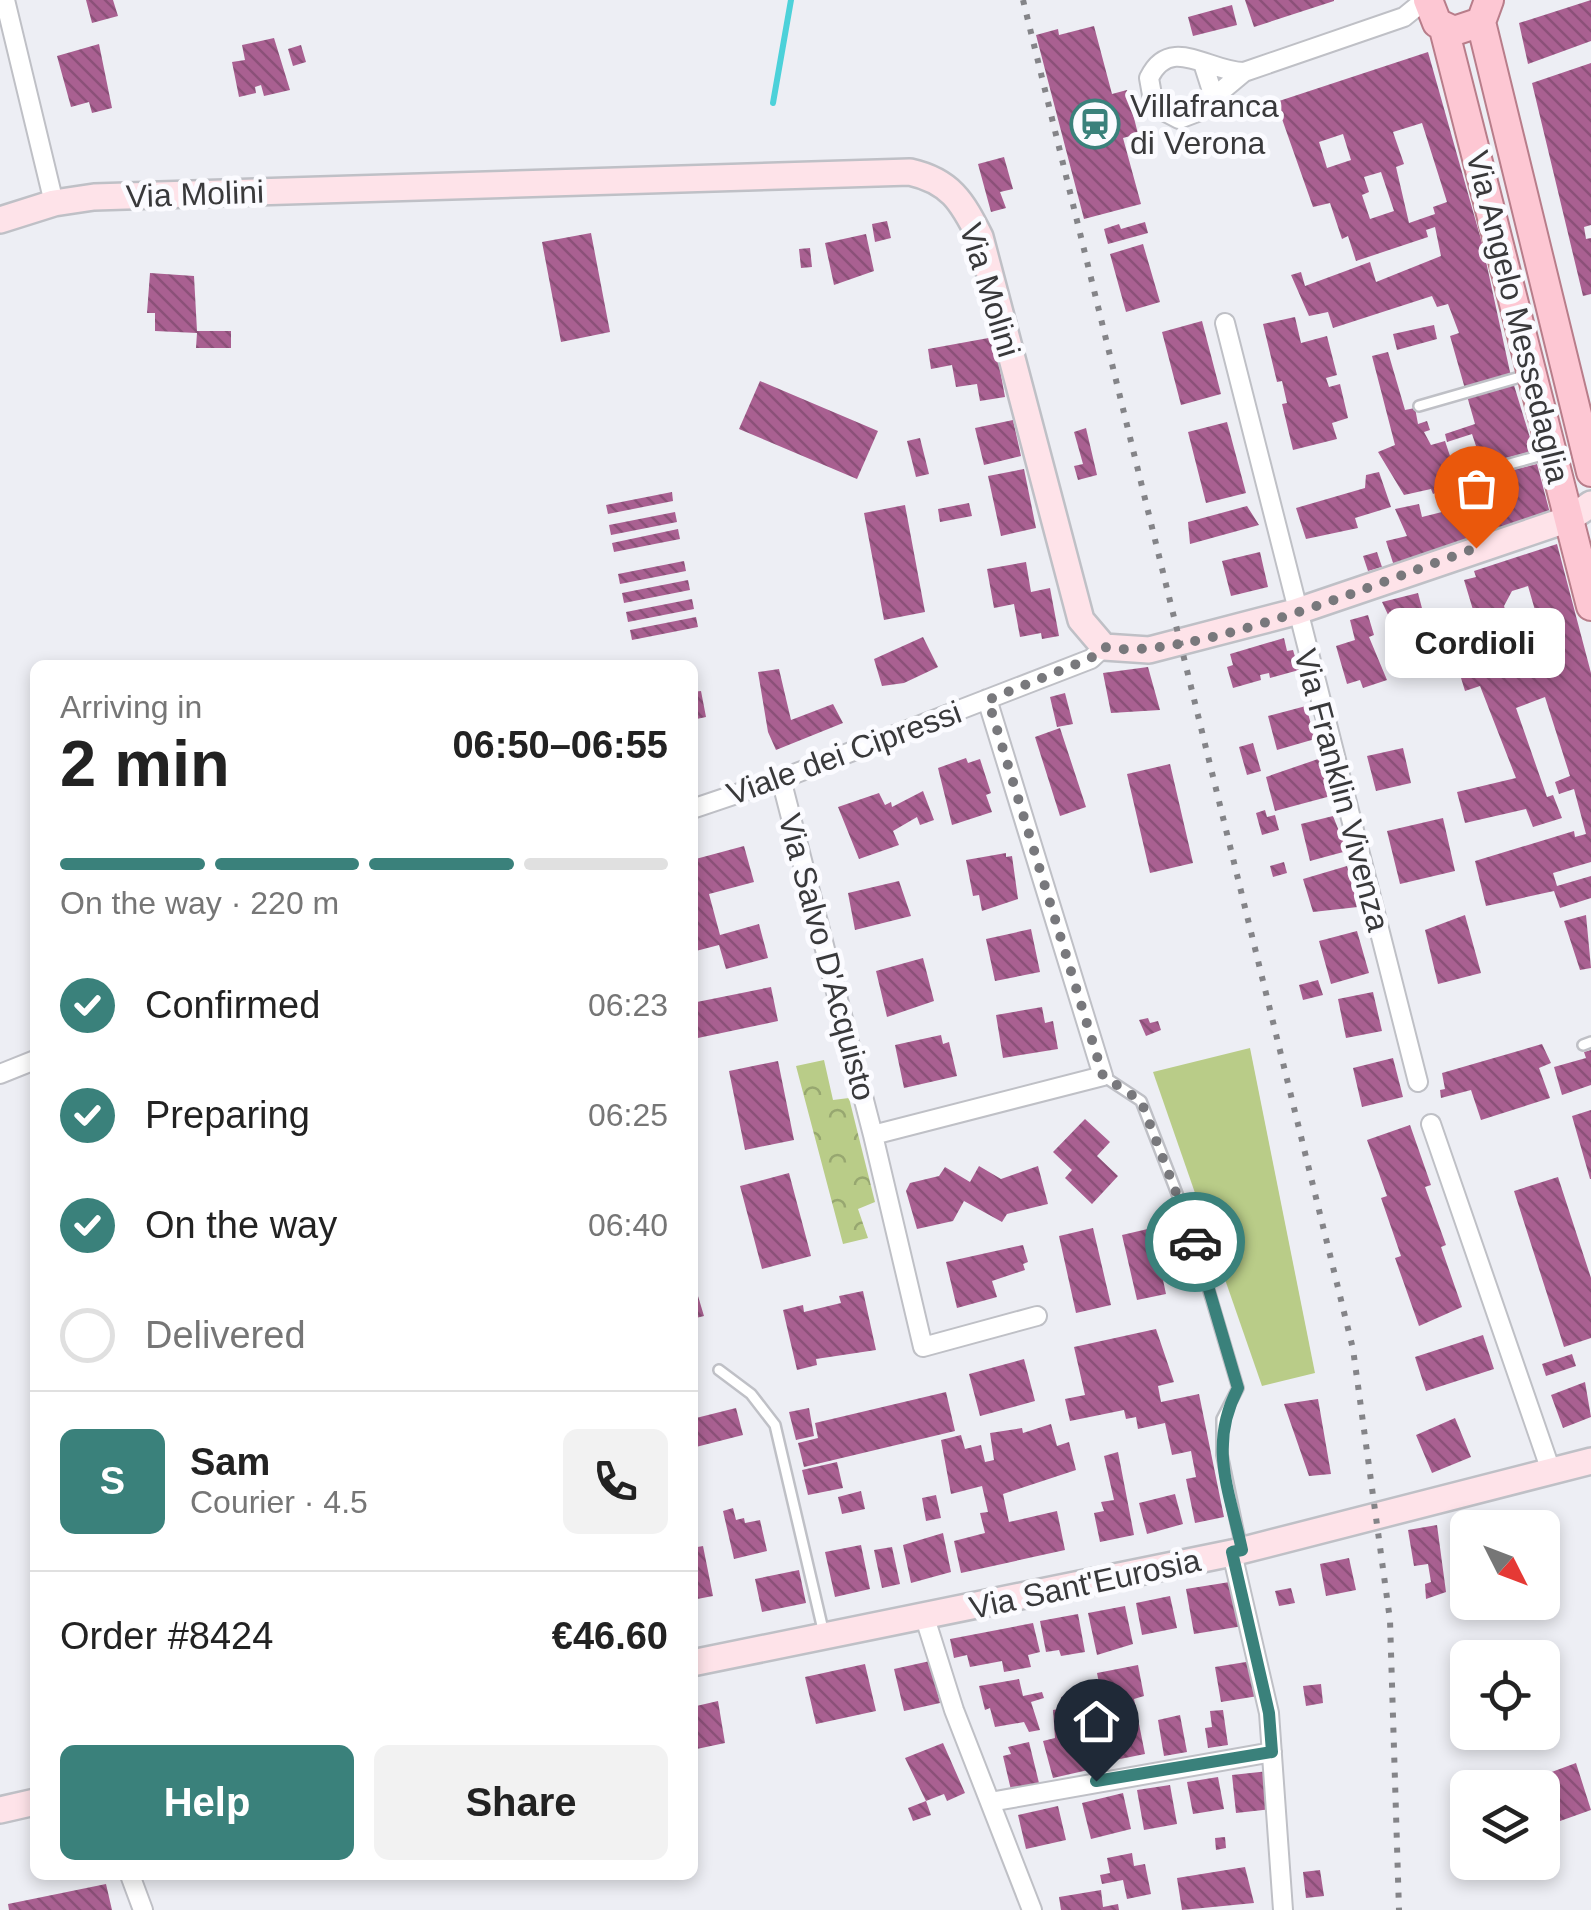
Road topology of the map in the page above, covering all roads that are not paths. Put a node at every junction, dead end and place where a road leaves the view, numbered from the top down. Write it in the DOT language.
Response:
graph roads {
  1 [pos="5,0"];
  2 [pos="1487,8"];
  3 [pos="1434,13"];
  4 [pos="1202,63"];
  5 [pos="1244,72"];
  6 [pos="1208,102"];
  7 [pos="54,203"];
  8 [pos="0,220"];
  9 [pos="1224,323"];
  10 [pos="1532,373"];
  11 [pos="1419,406"];
  12 [pos="1552,452"];
  13 [pos="1591,472"];
  14 [pos="1466,476"];
  15 [pos="1580,512"];
  16 [pos="1591,606"];
  17 [pos="1295,612"];
  18 [pos="1104,647"];
  19 [pos="988,700"];
  20 [pos="781,779"];
  21 [pos="698,807"];
  22 [pos="30,1062"];
  23 [pos="0,1074"];
  24 [pos="1103,1076"];
  25 [pos="1418,1082"];
  26 [pos="1431,1124"];
  27 [pos="873,1135"];
  28 [pos="1038,1316"];
  29 [pos="719,1370"];
  30 [pos="1591,1461"];
  31 [pos="1551,1471"];
  32 [pos="1237,1551"];
  33 [pos="925,1618"];
  34 [pos="824,1636"];
  35 [pos="698,1662"];
  36 [pos="1272,1752"];
  37 [pos="990,1802"];
  38 [pos="30,1803"];
  39 [pos="0,1810"];
  40 [pos="132,1880"];
  41 [pos="143,1910"];
  42 [pos="1032,1910"];
  43 [pos="1283,1910"];
  1 -- 7 [label="street"];
  2 -- 3 [label="main road"];
  2 -- 13 [label="main road, Via Angelo Messedaglia"];
  3 -- 5 [label="street"];
  3 -- 10 [label="main road, Via Angelo Messedaglia"];
  4 -- 5 [label="street"];
  4 -- 6 [label="street"];
  4 -- 6 [label="street"];
  5 -- 6 [label="street"];
  7 -- 8 [label="main road, Via Molini"];
  7 -- 18 [label="main road, Via Molini"];
  9 -- 17 [label="street, Via Franklin Vivenza"];
  10 -- 11 [label="lane"];
  10 -- 12 [label="main road, Via Angelo Messedaglia"];
  12 -- 14 [label="lane"];
  12 -- 15 [label="main road, Via Angelo Messedaglia"];
  15 -- 16 [label="main road, Via Angelo Messedaglia"];
  15 -- 17 [label="main road"];
  17 -- 18 [label="main road"];
  17 -- 25 [label="street, Via Franklin Vivenza"];
  18 -- 19 [label="street, Viale dei Cipressi"];
  19 -- 20 [label="street, Viale dei Cipressi"];
  19 -- 24 [label="street"];
  20 -- 21 [label="street, Viale dei Cipressi"];
  20 -- 27 [label="street, Via Salvo D'Acquisto"];
  22 -- 23 [label="street"];
  24 -- 27 [label="street, Via Salvo D'Acquisto"];
  24 -- 32 [label="lane"];
  26 -- 31 [label="street"];
  27 -- 28 [label="street, Via Salvo D'Acquisto"];
  29 -- 34 [label="lane"];
  30 -- 31 [label="main road, Via Sant'Eurosia"];
  31 -- 32 [label="main road, Via Sant'Eurosia"];
  32 -- 33 [label="main road, Via Sant'Eurosia"];
  32 -- 36 [label="street"];
  33 -- 34 [label="main road, Via Sant'Eurosia"];
  33 -- 37 [label="street"];
  34 -- 35 [label="main road, Via Sant'Eurosia"];
  36 -- 37 [label="street"];
  36 -- 43 [label="street"];
  37 -- 42 [label="street"];
  38 -- 39 [label="main road"];
  40 -- 41 [label="street"];
}
